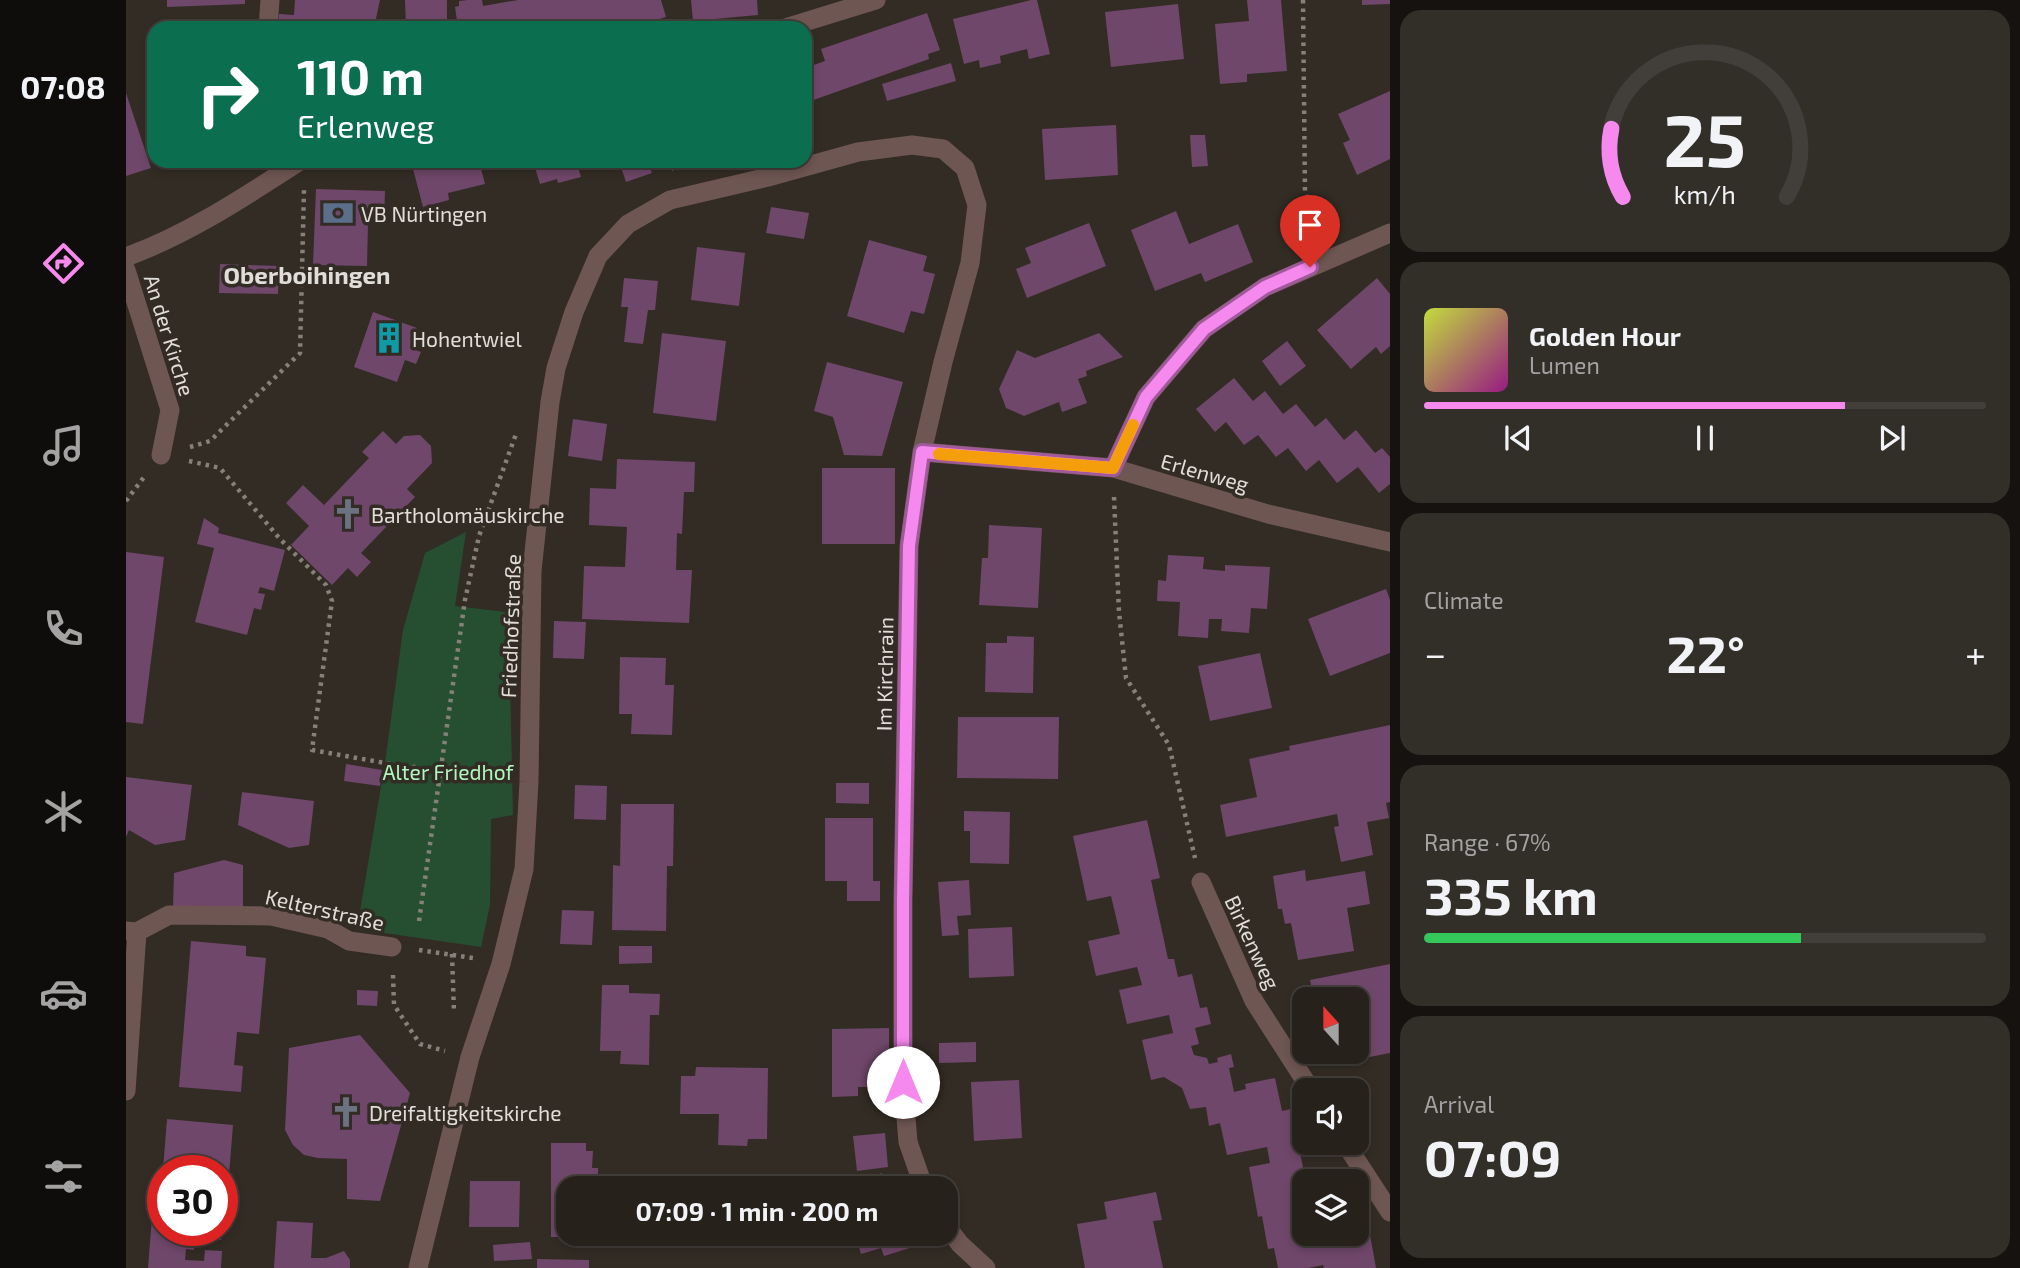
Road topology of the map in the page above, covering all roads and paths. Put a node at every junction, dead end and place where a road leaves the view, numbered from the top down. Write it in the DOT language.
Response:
graph roads {
  1 [pos="270,0"];
  2 [pos="876,0"];
  3 [pos="1303,0"];
  4 [pos="268,21"];
  5 [pos="808,21"];
  6 [pos="812,165"];
  7 [pos="280,168"];
  8 [pos="800,168"];
  9 [pos="965,168"];
  10 [pos="304,188"];
  11 [pos="1390,233"];
  12 [pos="126,257"];
  13 [pos="1333,257"];
  14 [pos="126,270"];
  15 [pos="517,433"];
  16 [pos="922,452"];
  17 [pos="160,455"];
  18 [pos="220,468"];
  19 [pos="1113,468"];
  20 [pos="1390,542"];
  21 [pos="439,771"];
  22 [pos="529,782"];
  23 [pos="1200,882"];
  24 [pos="419,921"];
  25 [pos="131,932"];
  26 [pos="393,947"];
  27 [pos="420,1044"];
  28 [pos="1303,1078"];
  29 [pos="126,1091"];
  30 [pos="1353,1155"];
  31 [pos="920,1176"];
  32 [pos="1390,1212"];
  33 [pos="958,1241"];
  34 [pos="418,1268"];
  35 [pos="986,1268"];
  1 -- 4 [label="street"];
  2 -- 5 [label="street"];
  3 -- 13 [label="path"];
  6 -- 9 [label="street, Friedhofstraße"];
  7 -- 12 [label="street"];
  8 -- 22 [label="street, Friedhofstraße"];
  9 -- 16 [label="street, Im Kirchrain"];
  10 -- 17 [label="path"];
  11 -- 13 [label="street"];
  13 -- 19 [label="street"];
  14 -- 17 [label="street, An der Kirche"];
  15 -- 21 [label="path"];
  16 -- 19 [label="street, Erlenweg"];
  16 -- 31 [label="street, Im Kirchrain"];
  18 -- 21 [label="path"];
  19 -- 20 [label="street, Erlenweg"];
  19 -- 23 [label="path"];
  21 -- 22 [label="path"];
  21 -- 24 [label="path"];
  22 -- 34 [label="street, Friedhofstraße"];
  23 -- 28 [label="street, Birkenweg"];
  25 -- 26 [label="street, Kelterstraße"];
  25 -- 29 [label="street"];
  26 -- 27 [label="path"];
  30 -- 32 [label="street"];
  33 -- 35 [label="street"];
}
